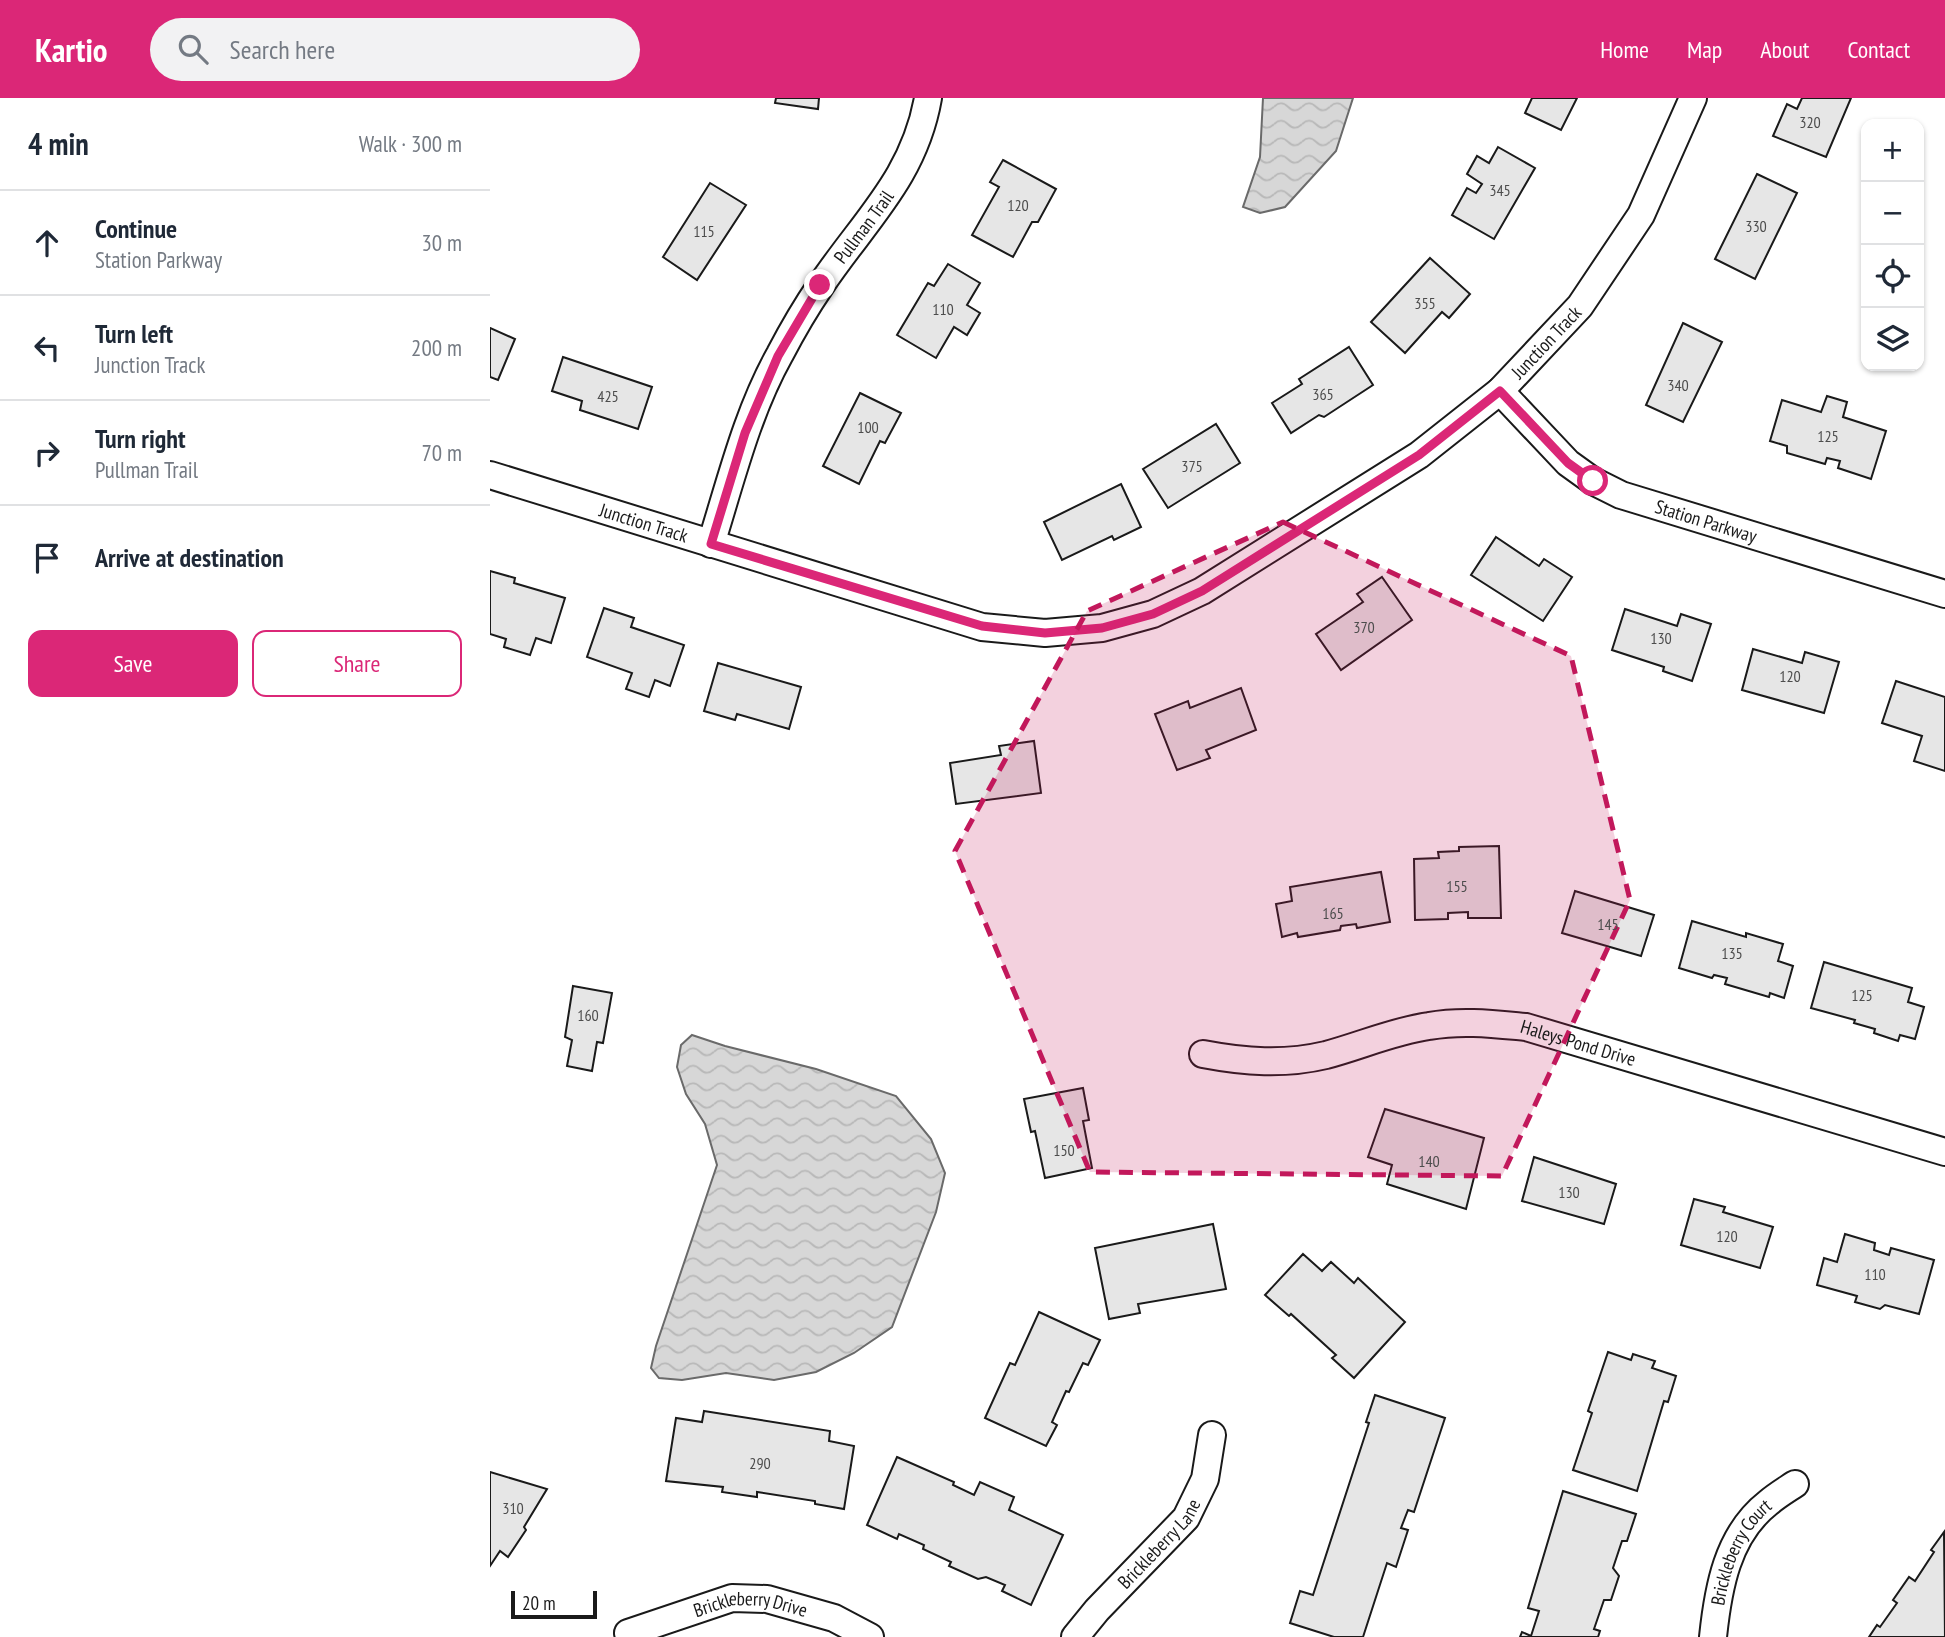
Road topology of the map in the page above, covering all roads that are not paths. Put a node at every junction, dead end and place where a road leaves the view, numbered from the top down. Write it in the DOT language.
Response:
graph roads {
  1 [pos="928,98"];
  2 [pos="1693,98"];
  3 [pos="1500,391"];
  4 [pos="490,475"];
  5 [pos="711,544"];
  6 [pos="1945,594"];
  7 [pos="1203,1054"];
  8 [pos="1945,1152"];
  9 [pos="1212,1435"];
  10 [pos="1795,1484"];
  11 [pos="628,1633"];
  12 [pos="870,1637"];
  13 [pos="1075,1637"];
  14 [pos="1713,1637"];
  1 -- 5 [label="street, Pullman Trail"];
  2 -- 3 [label="street, Junction Track"];
  3 -- 5 [label="street, Junction Track"];
  3 -- 6 [label="street, Station Parkway"];
  4 -- 5 [label="street, Junction Track"];
  7 -- 8 [label="street, Haleys Pond Drive"];
  9 -- 13 [label="street, Brickleberry Lane"];
  10 -- 14 [label="street, Brickleberry Court"];
  11 -- 12 [label="street, Brickleberry Drive"];
}
